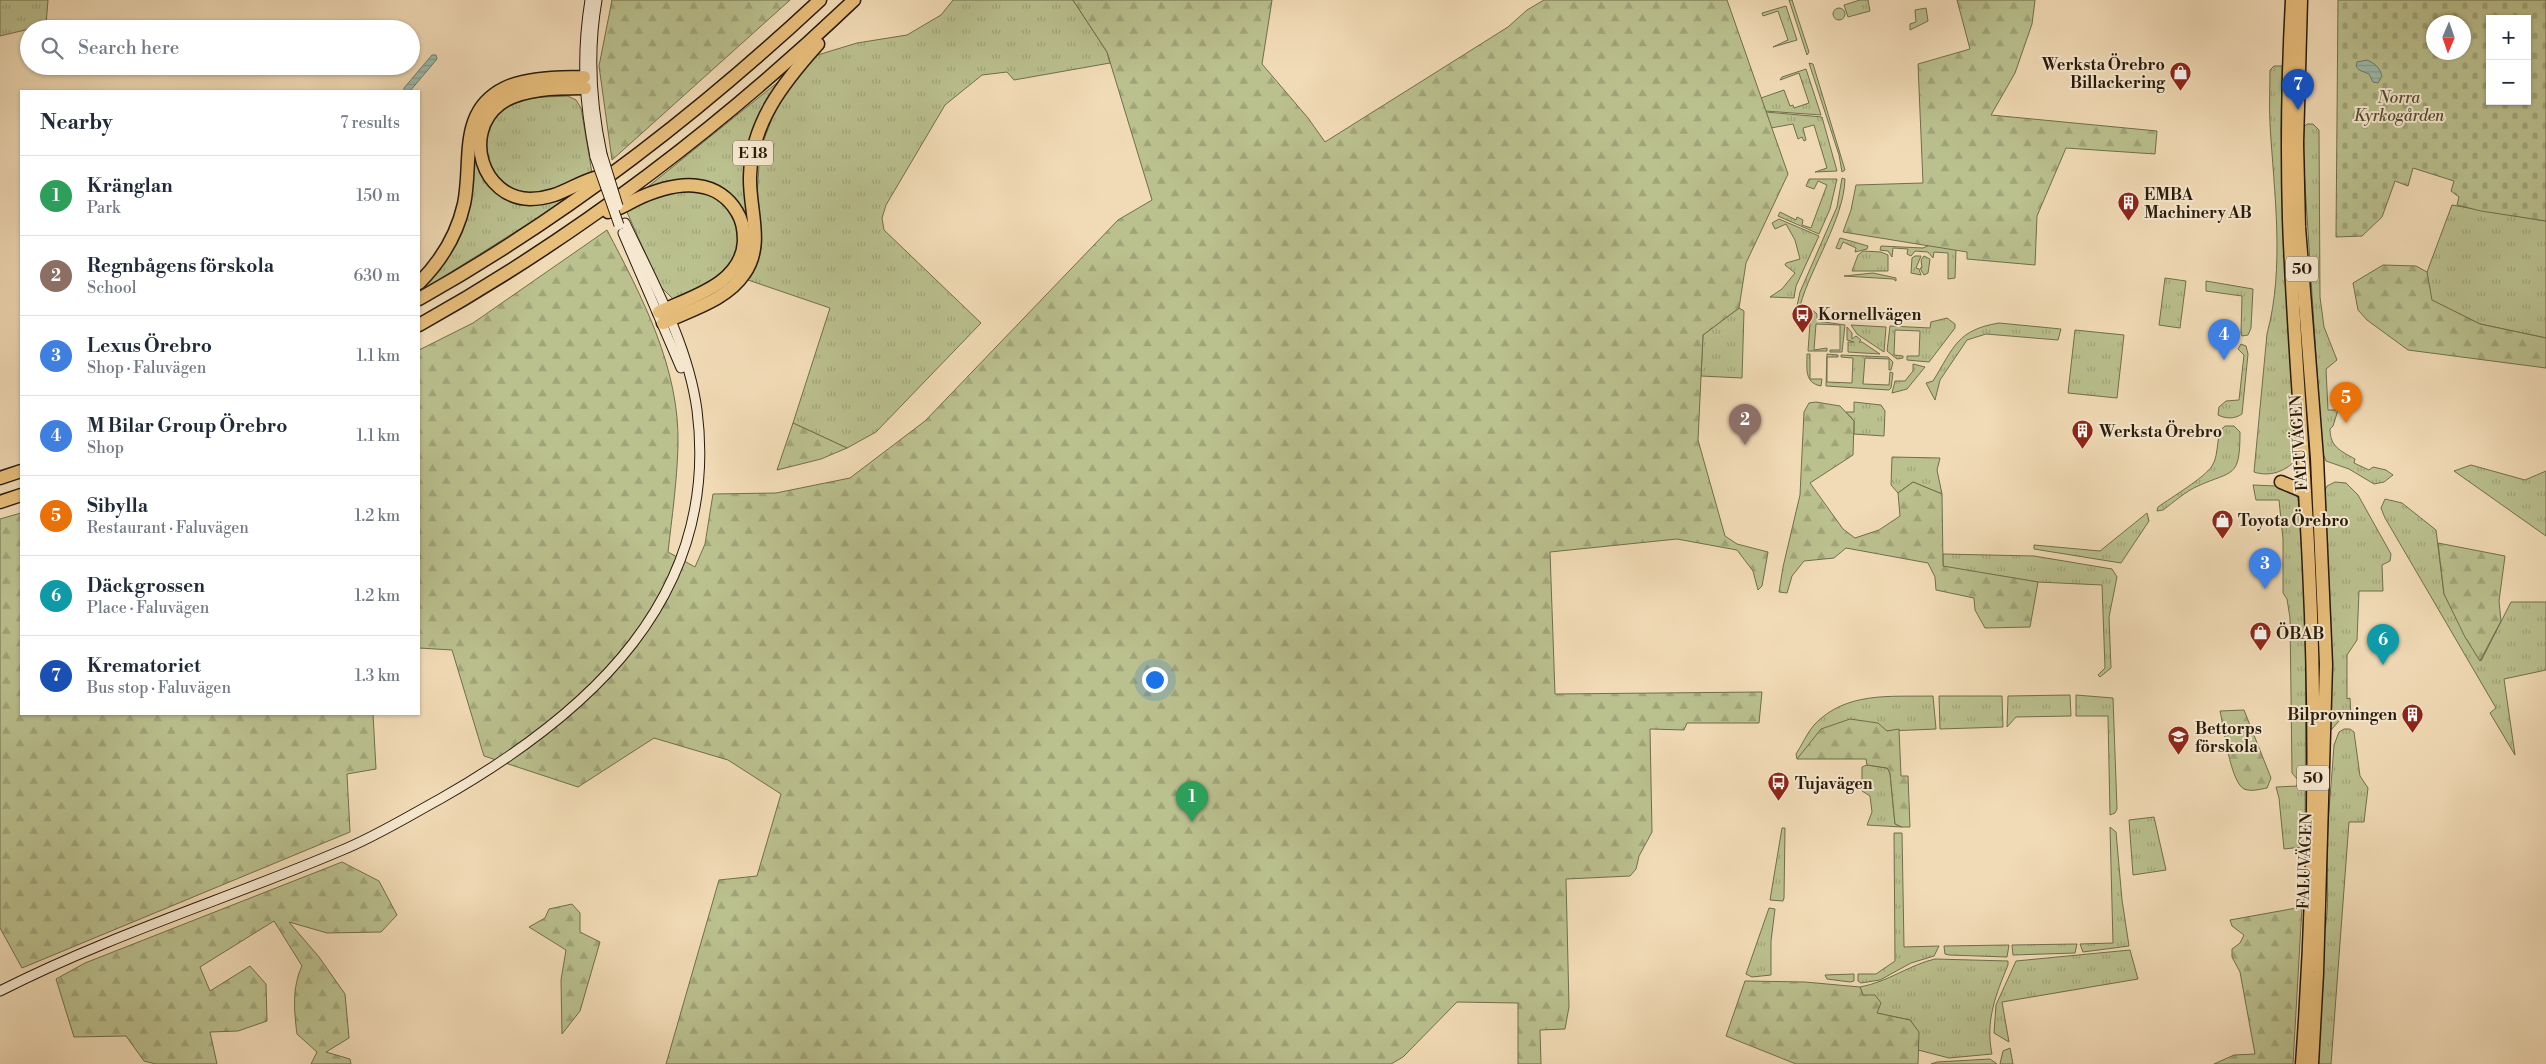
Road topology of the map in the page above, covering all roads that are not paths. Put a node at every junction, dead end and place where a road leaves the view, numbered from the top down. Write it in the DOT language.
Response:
graph roads {
  1 [pos="590,0"];
  2 [pos="597,0"];
  3 [pos="820,0"];
  4 [pos="854,0"];
  5 [pos="858,0"];
  6 [pos="2292,0"];
  7 [pos="2301,0"];
  8 [pos="588,82"];
  9 [pos="608,176"];
  10 [pos="598,213"];
  11 [pos="420,282"];
  12 [pos="420,298"];
  13 [pos="664,316"];
  14 [pos="420,324"];
  15 [pos="20,471"];
  16 [pos="0,478"];
  17 [pos="2309,479"];
  18 [pos="2281,482"];
  19 [pos="20,495"];
  20 [pos="0,502"];
  21 [pos="0,991"];
  22 [pos="2302,1064"];
  23 [pos="2312,1064"];
  1 -- 8 [label="main road"];
  2 -- 8 [label="main road"];
  3 -- 9 [label="highway"];
  4 -- 10 [label="highway, E 18"];
  5 -- 13 [label="highway, E 18"];
  6 -- 17 [label="highway, FALUVÄGEN / 50"];
  7 -- 17 [label="highway, FALUVÄGEN / 50"];
  8 -- 9 [label="highway"];
  8 -- 11 [label="highway"];
  8 -- 13 [label="main road, bridge"];
  9 -- 12 [label="highway"];
  10 -- 13 [label="highway, E 18"];
  10 -- 14 [label="highway, E 18"];
  13 -- 21 [label="main road"];
  15 -- 16 [label="highway"];
  17 -- 18 [label="highway"];
  17 -- 22 [label="highway, FALUVÄGEN / 50"];
  17 -- 23 [label="highway, FALUVÄGEN / 50"];
  19 -- 20 [label="highway"];
}
